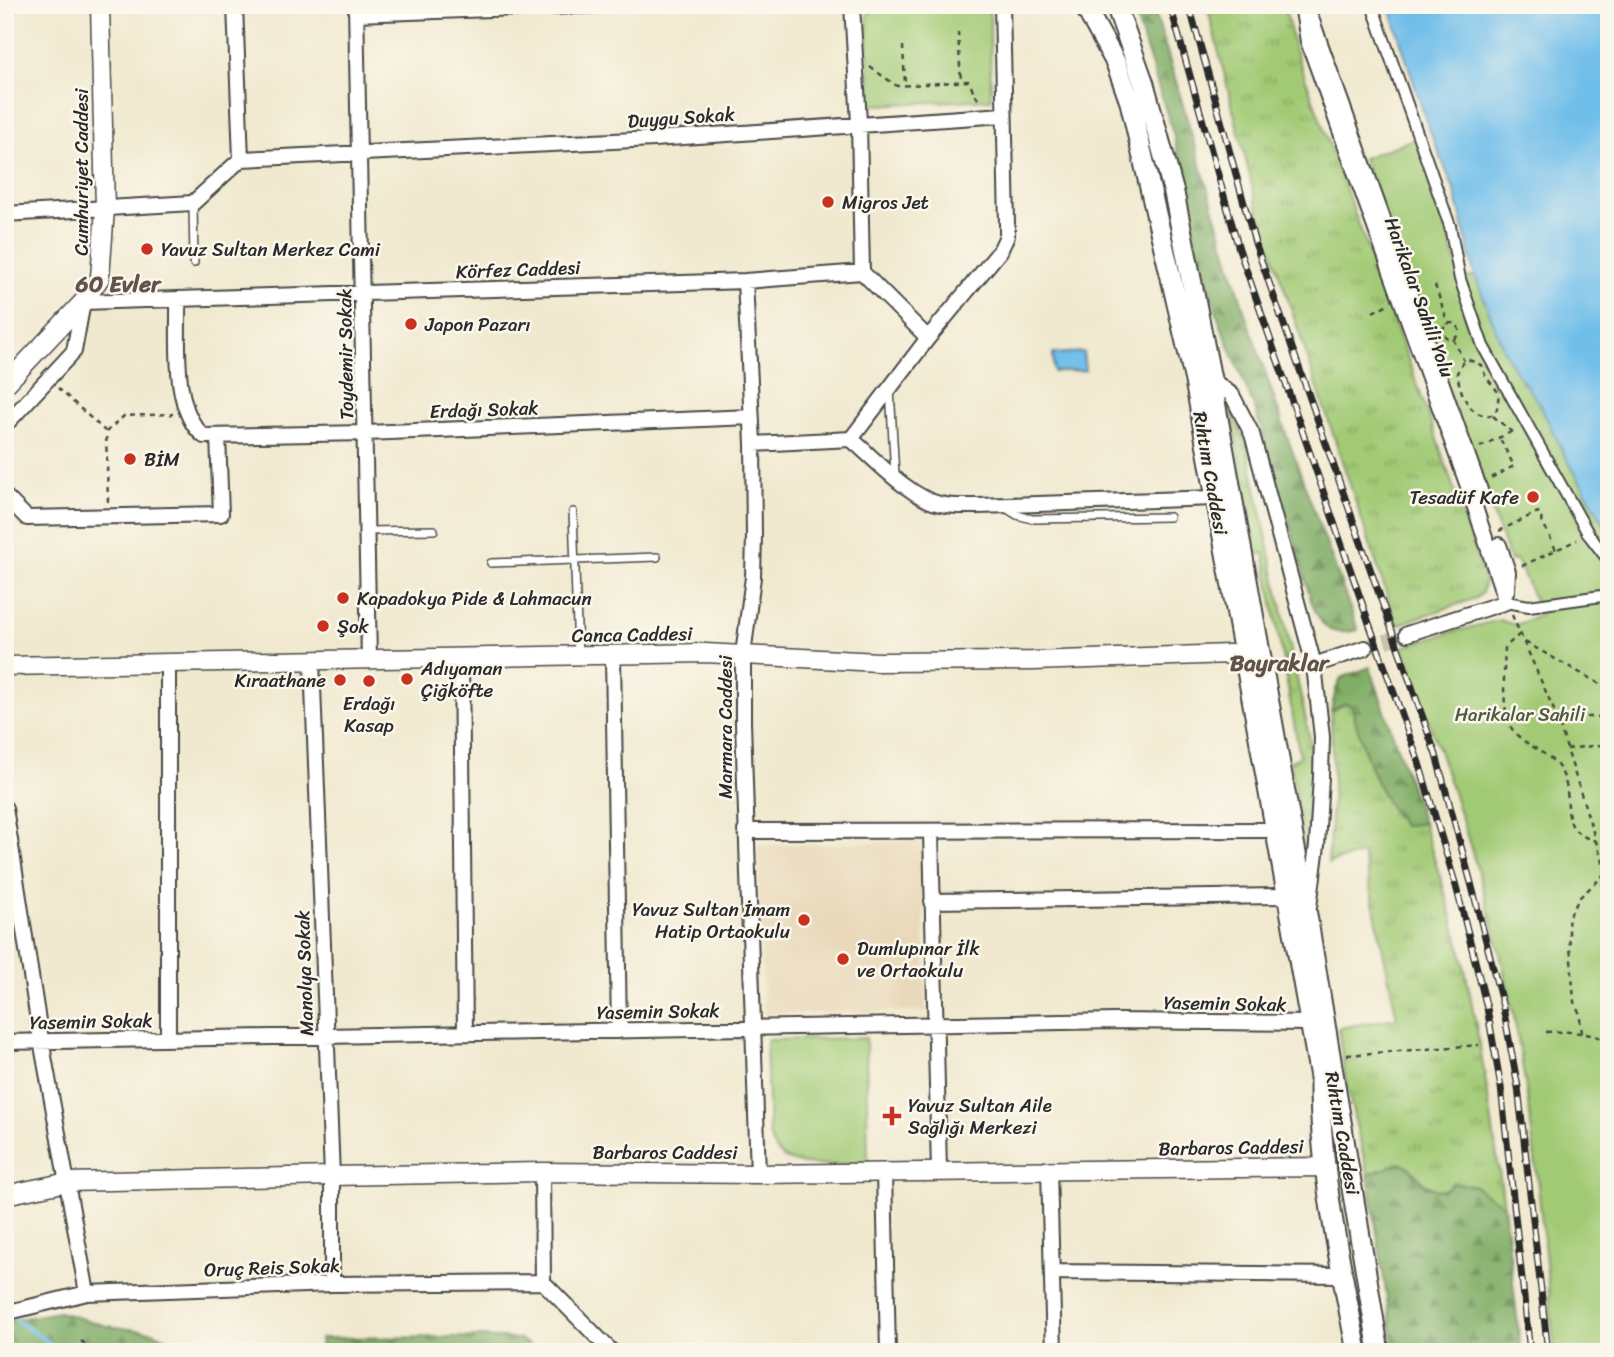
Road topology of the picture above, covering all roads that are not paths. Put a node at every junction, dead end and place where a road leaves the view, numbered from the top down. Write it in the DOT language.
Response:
graph roads {
  1 [pos="100,5"];
  2 [pos="235,5"];
  3 [pos="600,5"];
  4 [pos="852,5"];
  5 [pos="1002,5"];
  6 [pos="1084,5"];
  7 [pos="1116,5"];
  8 [pos="1302,5"];
  9 [pos="1308,5"];
  10 [pos="1372,5"];
  11 [pos="356,10"];
  12 [pos="1004,115"];
  13 [pos="859,123"];
  14 [pos="360,154"];
  15 [pos="241,159"];
  16 [pos="193,203"];
  17 [pos="105,209"];
  18 [pos="5,214"];
  19 [pos="194,263"];
  20 [pos="862,272"];
  21 [pos="745,281"];
  22 [pos="363,293"];
  23 [pos="178,300"];
  24 [pos="83,302"];
  25 [pos="928,338"];
  26 [pos="1203,380"];
  27 [pos="5,385"];
  28 [pos="890,387"];
  29 [pos="751,417"];
  30 [pos="5,421"];
  31 [pos="366,433"];
  32 [pos="218,436"];
  33 [pos="851,439"];
  34 [pos="753,444"];
  35 [pos="895,476"];
  36 [pos="5,496"];
  37 [pos="1223,497"];
  38 [pos="1002,505"];
  39 [pos="573,512"];
  40 [pos="1169,517"];
  41 [pos="434,530"];
  42 [pos="367,531"];
  43 [pos="657,556"];
  44 [pos="575,560"];
  45 [pos="1609,561"];
  46 [pos="491,563"];
  47 [pos="1609,595"];
  48 [pos="1506,602"];
  49 [pos="1407,634"];
  50 [pos="1365,648"];
  51 [pos="1252,653"];
  52 [pos="613,655"];
  53 [pos="743,655"];
  54 [pos="578,656"];
  55 [pos="461,659"];
  56 [pos="369,660"];
  57 [pos="312,661"];
  58 [pos="168,663"];
  59 [pos="1314,665"];
  60 [pos="5,666"];
  61 [pos="5,808"];
  62 [pos="1276,830"];
  63 [pos="745,831"];
  64 [pos="931,831"];
  65 [pos="1287,896"];
  66 [pos="932,901"];
  67 [pos="1307,915"];
  68 [pos="1297,952"];
  69 [pos="1311,1023"];
  70 [pos="935,1024"];
  71 [pos="752,1028"];
  72 [pos="620,1031"];
  73 [pos="465,1032"];
  74 [pos="325,1037"];
  75 [pos="41,1040"];
  76 [pos="168,1040"];
  77 [pos="5,1042"];
  78 [pos="1326,1167"];
  79 [pos="1049,1170"];
  80 [pos="939,1171"];
  81 [pos="542,1172"];
  82 [pos="884,1172"];
  83 [pos="758,1174"];
  84 [pos="332,1176"];
  85 [pos="68,1182"];
  86 [pos="5,1195"];
  87 [pos="1052,1272"];
  88 [pos="1343,1275"];
  89 [pos="543,1282"];
  90 [pos="332,1284"];
  91 [pos="88,1293"];
  92 [pos="5,1312"];
  93 [pos="612,1352"];
  94 [pos="888,1352"];
  95 [pos="1054,1352"];
  96 [pos="1357,1352"];
  97 [pos="1379,1352"];
  1 -- 17 [label="street, Cumhuriyet Caddesi"];
  2 -- 15 [label="street"];
  3 -- 11 [label="street"];
  4 -- 13 [label="street"];
  5 -- 12 [label="street"];
  6 -- 26 [label="main road, Rıhtım Caddesi"];
  7 -- 26 [label="main road, Rıhtım Caddesi"];
  8 -- 48 [label="street, Harikalar Sahili Yolu"];
  9 -- 48 [label="street, Harikalar Sahili Yolu"];
  10 -- 45 [label="street"];
  11 -- 14 [label="street, Toydemir Sokak"];
  12 -- 13 [label="street, Duygu Sokak"];
  12 -- 25 [label="street"];
  13 -- 14 [label="street, Duygu Sokak"];
  13 -- 20 [label="street"];
  14 -- 15 [label="street, Duygu Sokak"];
  14 -- 22 [label="street, Toydemir Sokak"];
  15 -- 16 [label="street"];
  16 -- 17 [label="street"];
  16 -- 19 [label="lane"];
  17 -- 18 [label="street"];
  17 -- 24 [label="street, Cumhuriyet Caddesi"];
  20 -- 21 [label="street, Körfez Caddesi"];
  20 -- 25 [label="street"];
  21 -- 22 [label="street, Körfez Caddesi"];
  21 -- 29 [label="street, Marmara Caddesi"];
  22 -- 23 [label="street, Körfez Caddesi"];
  22 -- 31 [label="street, Toydemir Sokak"];
  23 -- 24 [label="street, Körfez Caddesi"];
  23 -- 32 [label="street"];
  24 -- 27 [label="street, Cumhuriyet Caddesi"];
  24 -- 30 [label="street"];
  25 -- 28 [label="street"];
  26 -- 37 [label="main road, Rıhtım Caddesi"];
  26 -- 59 [label="street, Rıhtım Caddesi"];
  28 -- 33 [label="street"];
  28 -- 35 [label="lane"];
  29 -- 31 [label="street, Erdağı Sokak"];
  29 -- 34 [label="street, Marmara Caddesi"];
  31 -- 32 [label="street, Erdağı Sokak"];
  31 -- 42 [label="street, Toydemir Sokak"];
  32 -- 36 [label="street"];
  33 -- 34 [label="street"];
  33 -- 35 [label="street"];
  34 -- 53 [label="street, Marmara Caddesi"];
  35 -- 38 [label="street"];
  37 -- 38 [label="street"];
  37 -- 51 [label="main road, Rıhtım Caddesi"];
  38 -- 40 [label="lane"];
  39 -- 44 [label="lane"];
  41 -- 42 [label="lane"];
  42 -- 56 [label="street, Toydemir Sokak"];
  43 -- 44 [label="lane"];
  44 -- 46 [label="lane"];
  44 -- 54 [label="lane"];
  47 -- 48 [label="street"];
  48 -- 49 [label="street"];
  50 -- 59 [label="street"];
  51 -- 53 [label="street, Canca Caddesi"];
  51 -- 62 [label="main road, Rıhtım Caddesi"];
  51 -- 67 [label="main road, Rıhtım Caddesi"];
  52 -- 53 [label="street, Canca Caddesi"];
  52 -- 54 [label="street, Canca Caddesi"];
  52 -- 72 [label="street"];
  53 -- 63 [label="street, Marmara Caddesi"];
  54 -- 55 [label="street, Canca Caddesi"];
  55 -- 56 [label="street, Canca Caddesi"];
  55 -- 73 [label="street"];
  56 -- 57 [label="street, Canca Caddesi"];
  57 -- 58 [label="street, Canca Caddesi"];
  57 -- 74 [label="street, Manolya Sokak"];
  58 -- 60 [label="street, Canca Caddesi"];
  58 -- 76 [label="street"];
  59 -- 67 [label="street, Rıhtım Caddesi"];
  61 -- 75 [label="street"];
  62 -- 64 [label="street"];
  62 -- 65 [label="main road, Rıhtım Caddesi"];
  63 -- 64 [label="street"];
  63 -- 71 [label="street, Marmara Caddesi"];
  64 -- 66 [label="street"];
  65 -- 66 [label="street"];
  65 -- 68 [label="main road, Rıhtım Caddesi"];
  66 -- 70 [label="street"];
  67 -- 68 [label="street, Rıhtım Caddesi"];
  67 -- 97 [label="main road, Rıhtım Caddesi"];
  68 -- 69 [label="main road, Rıhtım Caddesi"];
  69 -- 70 [label="street, Yasemin Sokak"];
  69 -- 78 [label="main road, Rıhtım Caddesi"];
  70 -- 71 [label="street, Yasemin Sokak"];
  70 -- 80 [label="street"];
  71 -- 72 [label="street, Yasemin Sokak"];
  71 -- 83 [label="street, Marmara Caddesi"];
  72 -- 73 [label="street, Yasemin Sokak"];
  73 -- 74 [label="street, Yasemin Sokak"];
  74 -- 76 [label="street, Yasemin Sokak"];
  74 -- 84 [label="street, Manolya Sokak"];
  75 -- 76 [label="street, Yasemin Sokak"];
  75 -- 77 [label="street, Yasemin Sokak"];
  75 -- 85 [label="street"];
  78 -- 79 [label="street, Barbaros Caddesi"];
  78 -- 88 [label="main road, Rıhtım Caddesi"];
  79 -- 80 [label="street, Barbaros Caddesi"];
  79 -- 87 [label="street"];
  80 -- 82 [label="street, Barbaros Caddesi"];
  81 -- 83 [label="street, Barbaros Caddesi"];
  81 -- 84 [label="street, Barbaros Caddesi"];
  81 -- 89 [label="street"];
  82 -- 83 [label="street, Barbaros Caddesi"];
  82 -- 94 [label="street"];
  84 -- 85 [label="street, Barbaros Caddesi"];
  84 -- 90 [label="street, Manolya Sokak"];
  85 -- 86 [label="street, Barbaros Caddesi"];
  85 -- 91 [label="street"];
  87 -- 88 [label="street"];
  87 -- 95 [label="street"];
  88 -- 96 [label="main road, Rıhtım Caddesi"];
  89 -- 90 [label="street, Oruç Reis Sokak"];
  89 -- 93 [label="street"];
  90 -- 91 [label="street, Oruç Reis Sokak"];
  91 -- 92 [label="street, Oruç Reis Sokak"];
}
